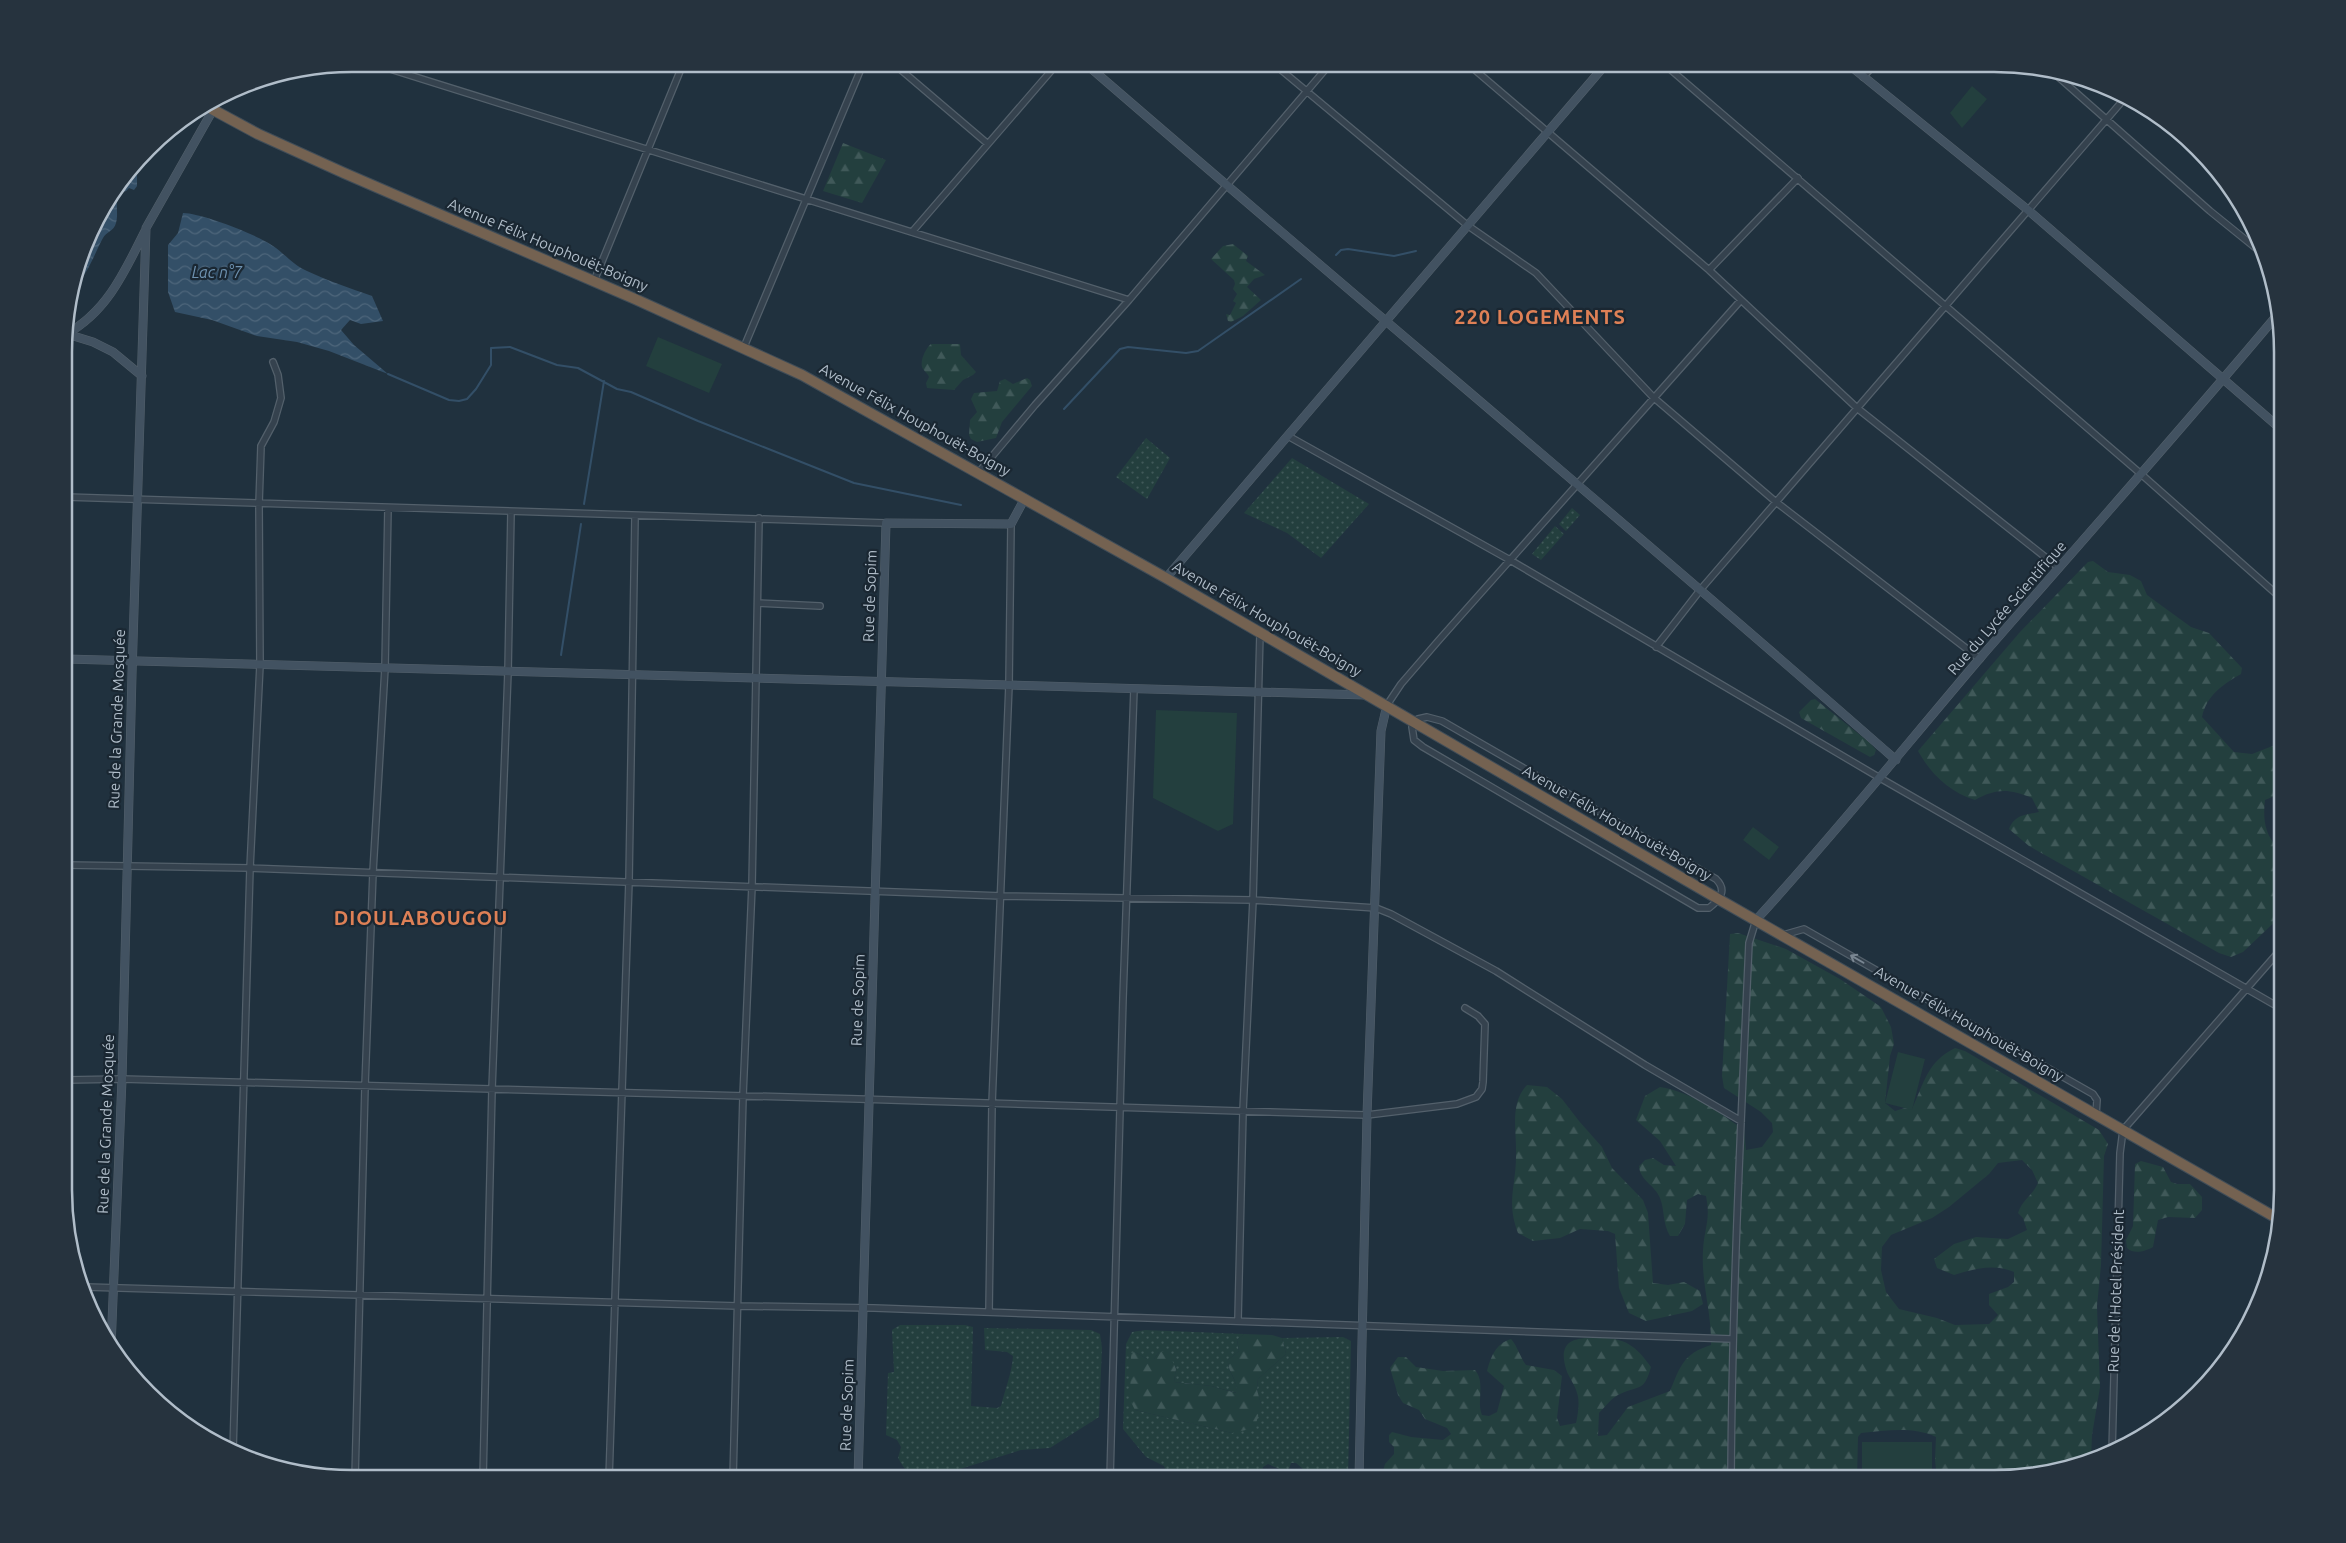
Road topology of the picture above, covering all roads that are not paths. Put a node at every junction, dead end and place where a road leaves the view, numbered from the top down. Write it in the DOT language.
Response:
graph roads {
  1 [pos="400,72"];
  2 [pos="680,72"];
  3 [pos="860,72"];
  4 [pos="903,72"];
  5 [pos="1050,72"];
  6 [pos="1095,72"];
  7 [pos="1284,72"];
  8 [pos="1323,72"];
  9 [pos="1478,72"];
  10 [pos="1599,72"];
  11 [pos="1673,72"];
  12 [pos="1857,72"];
  13 [pos="1868,72"];
  14 [pos="1863,77"];
  15 [pos="2064,82"];
  16 [pos="1308,90"];
  17 [pos="2121,103"];
  18 [pos="216,108"];
  19 [pos="210,111"];
  20 [pos="2107,118"];
  21 [pos="1549,132"];
  22 [pos="988,144"];
  23 [pos="647,149"];
  24 [pos="1798,178"];
  25 [pos="1226,186"];
  26 [pos="806,199"];
  27 [pos="2028,210"];
  28 [pos="1467,225"];
  29 [pos="146,228"];
  30 [pos="912,232"];
  31 [pos="2252,245"];
  32 [pos="1709,270"];
  33 [pos="594,281"];
  34 [pos="1129,300"];
  35 [pos="1741,300"];
  36 [pos="1945,306"];
  37 [pos="1385,319"];
  38 [pos="2272,322"];
  39 [pos="74,329"];
  40 [pos="73,336"];
  41 [pos="744,347"];
  42 [pos="273,362"];
  43 [pos="142,376"];
  44 [pos="2223,380"];
  45 [pos="1653,397"];
  46 [pos="1857,408"];
  47 [pos="2274,423"];
  48 [pos="1288,436"];
  49 [pos="980,472"];
  50 [pos="2141,474"];
  51 [pos="1578,485"];
  52 [pos="73,497"];
  53 [pos="1025,498"];
  54 [pos="138,500"];
  55 [pos="1776,502"];
  56 [pos="259,504"];
  57 [pos="388,508"];
  58 [pos="511,512"];
  59 [pos="635,516"];
  60 [pos="759,518"];
  61 [pos="886,522"];
  62 [pos="1012,524"];
  63 [pos="1510,560"];
  64 [pos="2059,568"];
  65 [pos="1166,578"];
  66 [pos="1701,589"];
  67 [pos="2274,592"];
  68 [pos="758,603"];
  69 [pos="820,606"];
  70 [pos="1260,633"];
  71 [pos="1656,647"];
  72 [pos="73,659"];
  73 [pos="1980,659"];
  74 [pos="132,661"];
  75 [pos="260,665"];
  76 [pos="385,668"];
  77 [pos="508,672"];
  78 [pos="632,675"];
  79 [pos="756,678"];
  80 [pos="881,682"];
  81 [pos="1009,685"];
  82 [pos="1134,689"];
  83 [pos="1260,692"];
  84 [pos="1368,695"];
  85 [pos="1387,705"];
  86 [pos="1414,722"];
  87 [pos="1896,760"];
  88 [pos="1880,778"];
  89 [pos="73,865"];
  90 [pos="127,866"];
  91 [pos="250,868"];
  92 [pos="372,872"];
  93 [pos="502,877"];
  94 [pos="628,881"];
  95 [pos="752,886"];
  96 [pos="876,890"];
  97 [pos="1002,896"];
  98 [pos="1127,898"];
  99 [pos="1253,900"];
  100 [pos="1720,900"];
  101 [pos="1376,908"];
  102 [pos="1756,920"];
  103 [pos="1783,935"];
  104 [pos="2274,957"];
  105 [pos="2247,989"];
  106 [pos="2274,1004"];
  107 [pos="1465,1008"];
  108 [pos="122,1079"];
  109 [pos="73,1080"];
  110 [pos="244,1082"];
  111 [pos="365,1086"];
  112 [pos="492,1089"];
  113 [pos="622,1092"];
  114 [pos="743,1096"];
  115 [pos="869,1099"];
  116 [pos="992,1104"];
  117 [pos="1120,1107"];
  118 [pos="1243,1111"];
  119 [pos="1367,1115"];
  120 [pos="2096,1115"];
  121 [pos="1741,1121"];
  122 [pos="2123,1130"];
  123 [pos="2272,1216"];
  124 [pos="89,1287"];
  125 [pos="113,1287"];
  126 [pos="238,1292"];
  127 [pos="359,1294"];
  128 [pos="487,1298"];
  129 [pos="616,1302"];
  130 [pos="738,1306"];
  131 [pos="864,1308"];
  132 [pos="989,1312"];
  133 [pos="1113,1316"];
  134 [pos="1238,1320"];
  135 [pos="1363,1326"];
  136 [pos="111,1333"];
  137 [pos="1732,1339"];
  138 [pos="233,1444"];
  139 [pos="2112,1444"];
  140 [pos="355,1470"];
  141 [pos="482,1470"];
  142 [pos="609,1470"];
  143 [pos="733,1470"];
  144 [pos="858,1470"];
  145 [pos="1110,1470"];
  146 [pos="1359,1470"];
  147 [pos="1731,1470"];
  1 -- 23 [label="street"];
  2 -- 23 [label="street"];
  3 -- 26 [label="street"];
  4 -- 22 [label="street"];
  5 -- 22 [label="street"];
  6 -- 25 [label="street"];
  7 -- 16 [label="street"];
  8 -- 16 [label="street"];
  9 -- 21 [label="street"];
  10 -- 21 [label="street"];
  11 -- 24 [label="street"];
  12 -- 14 [label="street"];
  13 -- 14 [label="street"];
  14 -- 27 [label="street"];
  15 -- 20 [label="street"];
  16 -- 25 [label="street"];
  16 -- 28 [label="street"];
  17 -- 20 [label="street"];
  18 -- 33 [label="highway, Avenue Félix Houphouët-Boigny"];
  19 -- 29 [label="street, Rue de la Grande Mosquée"];
  20 -- 27 [label="street"];
  20 -- 31 [label="street"];
  21 -- 28 [label="street"];
  21 -- 32 [label="street"];
  22 -- 30 [label="street"];
  23 -- 26 [label="street"];
  23 -- 33 [label="street"];
  24 -- 32 [label="street"];
  24 -- 36 [label="street"];
  25 -- 34 [label="street"];
  25 -- 37 [label="street"];
  26 -- 30 [label="street"];
  26 -- 41 [label="street"];
  27 -- 36 [label="street"];
  27 -- 44 [label="street"];
  28 -- 37 [label="street"];
  28 -- 45 [label="street"];
  29 -- 39 [label="street"];
  29 -- 43 [label="street, Rue de la Grande Mosquée"];
  30 -- 34 [label="street"];
  32 -- 35 [label="street"];
  33 -- 41 [label="highway, Avenue Félix Houphouët-Boigny"];
  34 -- 49 [label="street"];
  35 -- 45 [label="street"];
  35 -- 46 [label="street"];
  36 -- 46 [label="street"];
  36 -- 50 [label="street"];
  37 -- 48 [label="street"];
  37 -- 51 [label="street"];
  38 -- 44 [label="street, Rue du Lycée Scientifique"];
  40 -- 43 [label="street"];
  41 -- 49 [label="highway, Avenue Félix Houphouët-Boigny"];
  42 -- 56 [label="street"];
  43 -- 54 [label="street, Rue de la Grande Mosquée"];
  44 -- 47 [label="street"];
  44 -- 50 [label="street, Rue du Lycée Scientifique"];
  45 -- 51 [label="street"];
  45 -- 55 [label="street"];
  46 -- 55 [label="street"];
  46 -- 64 [label="street"];
  48 -- 63 [label="street"];
  48 -- 65 [label="street"];
  49 -- 53 [label="highway, Avenue Félix Houphouët-Boigny"];
  50 -- 64 [label="street, Rue du Lycée Scientifique"];
  50 -- 67 [label="street"];
  51 -- 63 [label="street"];
  51 -- 66 [label="street"];
  52 -- 54 [label="street"];
  53 -- 62 [label="street"];
  53 -- 65 [label="highway, Avenue Félix Houphouët-Boigny"];
  54 -- 56 [label="street"];
  54 -- 74 [label="street, Rue de la Grande Mosquée"];
  55 -- 66 [label="street"];
  55 -- 73 [label="street"];
  56 -- 57 [label="street"];
  56 -- 75 [label="street"];
  57 -- 58 [label="street"];
  57 -- 76 [label="street"];
  58 -- 59 [label="street"];
  58 -- 77 [label="street"];
  59 -- 60 [label="street"];
  59 -- 78 [label="street"];
  60 -- 61 [label="street"];
  60 -- 68 [label="street"];
  61 -- 62 [label="street"];
  61 -- 80 [label="street, Rue de Sopim"];
  62 -- 81 [label="street"];
  63 -- 71 [label="street"];
  63 -- 85 [label="street"];
  64 -- 73 [label="street, Rue du Lycée Scientifique"];
  65 -- 70 [label="highway, Avenue Félix Houphouët-Boigny"];
  66 -- 71 [label="street"];
  66 -- 87 [label="street"];
  68 -- 69 [label="street"];
  68 -- 79 [label="street"];
  70 -- 83 [label="street"];
  70 -- 84 [label="highway, Avenue Félix Houphouët-Boigny"];
  71 -- 88 [label="street"];
  72 -- 74 [label="street"];
  73 -- 87 [label="street, Rue du Lycée Scientifique"];
  74 -- 75 [label="street"];
  74 -- 90 [label="street, Rue de la Grande Mosquée"];
  75 -- 76 [label="street"];
  75 -- 91 [label="street"];
  76 -- 77 [label="street"];
  76 -- 92 [label="street"];
  77 -- 78 [label="street"];
  77 -- 93 [label="street"];
  78 -- 79 [label="street"];
  78 -- 94 [label="street"];
  79 -- 80 [label="street"];
  79 -- 95 [label="street"];
  80 -- 81 [label="street"];
  80 -- 96 [label="street, Rue de Sopim"];
  81 -- 82 [label="street"];
  81 -- 97 [label="street"];
  82 -- 83 [label="street"];
  82 -- 98 [label="street"];
  83 -- 84 [label="street"];
  83 -- 99 [label="street"];
  84 -- 85 [label="highway, Avenue Félix Houphouët-Boigny"];
  85 -- 86 [label="highway, Avenue Félix Houphouët-Boigny"];
  85 -- 101 [label="street"];
  86 -- 100 [label="highway, Avenue Félix Houphouët-Boigny"];
  86 -- 100 [label="street"];
  86 -- 100 [label="street"];
  87 -- 88 [label="street, Rue du Lycée Scientifique"];
  88 -- 102 [label="street, Rue du Lycée Scientifique"];
  88 -- 105 [label="street"];
  89 -- 90 [label="street"];
  90 -- 91 [label="street"];
  90 -- 108 [label="street, Rue de la Grande Mosquée"];
  91 -- 92 [label="street"];
  91 -- 110 [label="street"];
  92 -- 93 [label="street"];
  92 -- 111 [label="street"];
  93 -- 94 [label="street"];
  93 -- 112 [label="street"];
  94 -- 95 [label="street"];
  94 -- 113 [label="street"];
  95 -- 96 [label="street"];
  95 -- 114 [label="street"];
  96 -- 97 [label="street"];
  96 -- 115 [label="street, Rue de Sopim"];
  97 -- 98 [label="street"];
  97 -- 116 [label="street"];
  98 -- 99 [label="street"];
  98 -- 117 [label="street"];
  99 -- 101 [label="street"];
  99 -- 118 [label="street"];
  100 -- 102 [label="highway, Avenue Félix Houphouët-Boigny"];
  101 -- 119 [label="street"];
  101 -- 121 [label="street"];
  102 -- 103 [label="highway, Avenue Félix Houphouët-Boigny"];
  102 -- 121 [label="street"];
  103 -- 120 [label="highway, Avenue Félix Houphouët-Boigny"];
  120 -- 103 [label="street, one-way"];
  104 -- 105 [label="street"];
  105 -- 106 [label="street"];
  105 -- 122 [label="street"];
  107 -- 119 [label="street"];
  108 -- 109 [label="street"];
  108 -- 110 [label="street"];
  108 -- 125 [label="street, Rue de la Grande Mosquée"];
  110 -- 111 [label="street"];
  110 -- 126 [label="street"];
  111 -- 112 [label="street"];
  111 -- 127 [label="street"];
  112 -- 113 [label="street"];
  112 -- 128 [label="street"];
  113 -- 114 [label="street"];
  113 -- 129 [label="street"];
  114 -- 115 [label="street"];
  114 -- 130 [label="street"];
  115 -- 116 [label="street"];
  115 -- 131 [label="street, Rue de Sopim"];
  116 -- 117 [label="street"];
  116 -- 132 [label="street"];
  117 -- 118 [label="street"];
  117 -- 133 [label="street"];
  118 -- 119 [label="street"];
  118 -- 134 [label="street"];
  119 -- 135 [label="street"];
  120 -- 122 [label="highway, Avenue Félix Houphouët-Boigny"];
  121 -- 137 [label="street"];
  122 -- 123 [label="highway, Avenue Félix Houphouët-Boigny"];
  122 -- 139 [label="street, Rue de l'Hotel Président"];
  124 -- 125 [label="street"];
  125 -- 126 [label="street"];
  125 -- 136 [label="street, Rue de la Grande Mosquée"];
  126 -- 127 [label="street"];
  126 -- 138 [label="street"];
  127 -- 128 [label="street"];
  127 -- 140 [label="street"];
  128 -- 129 [label="street"];
  128 -- 141 [label="street"];
  129 -- 130 [label="street"];
  129 -- 142 [label="street"];
  130 -- 131 [label="street"];
  130 -- 143 [label="street"];
  131 -- 132 [label="street"];
  131 -- 144 [label="street, Rue de Sopim"];
  132 -- 133 [label="street"];
  133 -- 134 [label="street"];
  133 -- 145 [label="street"];
  134 -- 135 [label="street"];
  135 -- 137 [label="street"];
  135 -- 146 [label="street"];
  137 -- 147 [label="street"];
}
